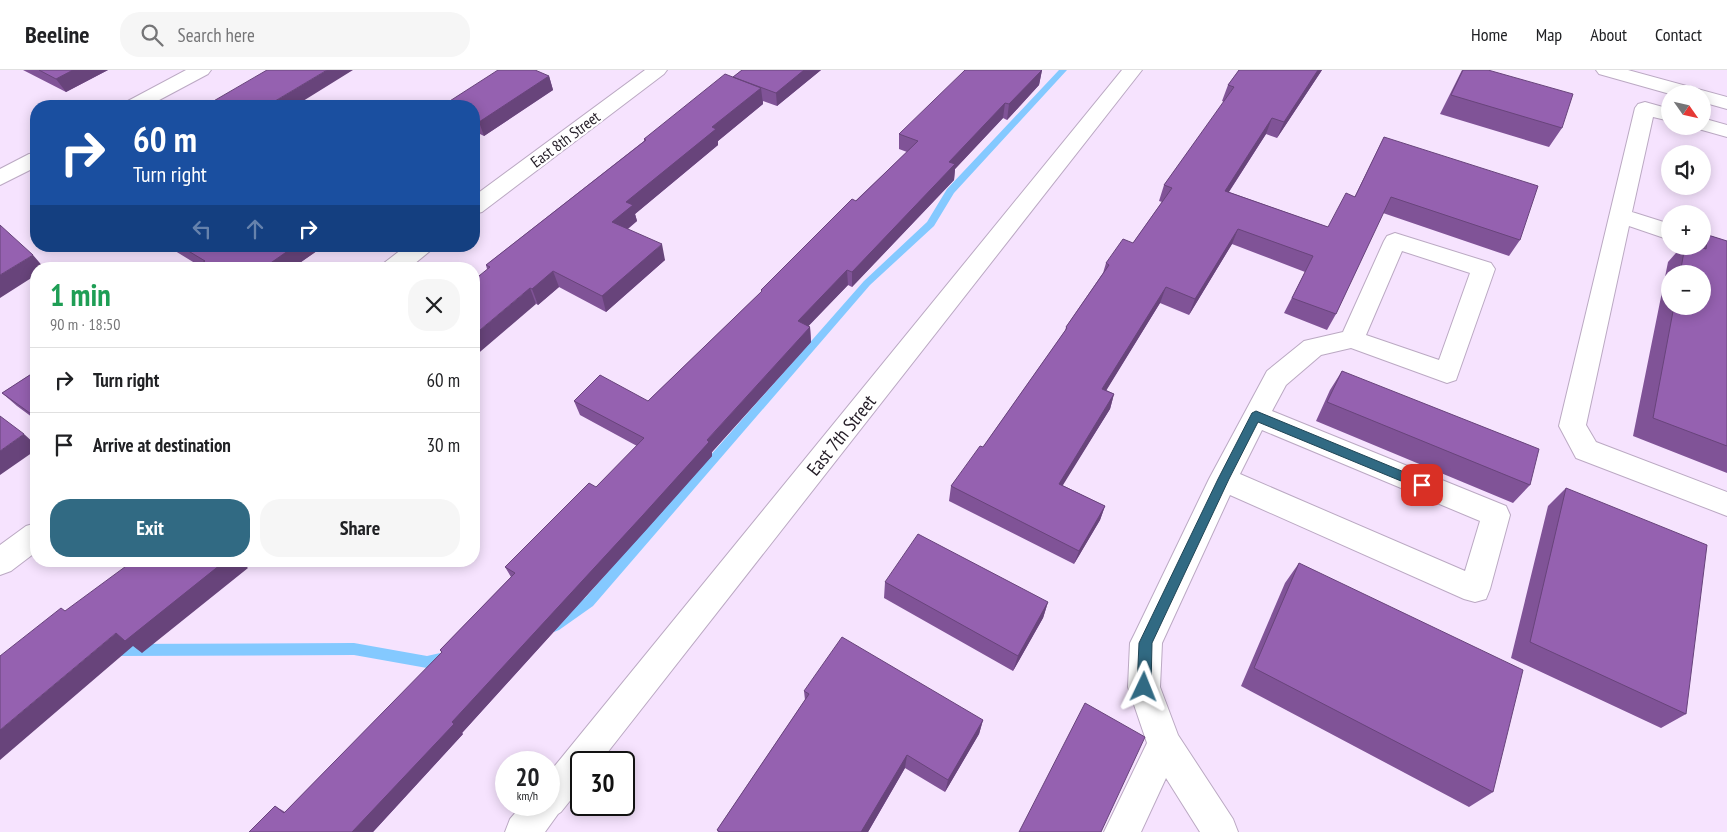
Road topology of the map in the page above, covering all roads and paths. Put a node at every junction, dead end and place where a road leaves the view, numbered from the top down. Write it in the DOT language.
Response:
graph roads {
  1 [pos="200,70"];
  2 [pos="657,70"];
  3 [pos="1132,70"];
  4 [pos="1606,70"];
  5 [pos="1651,82"];
  6 [pos="1662,85"];
  7 [pos="1711,99"];
  8 [pos="144,100"];
  9 [pos="1727,103"];
  10 [pos="1645,108"];
  11 [pos="1661,112"];
  12 [pos="1711,127"];
  13 [pos="1727,131"];
  14 [pos="30,162"];
  15 [pos="0,178"];
  16 [pos="480,203"];
  17 [pos="1621,216"];
  18 [pos="1661,229"];
  19 [pos="414,252"];
  20 [pos="401,262"];
  21 [pos="1352,339"];
  22 [pos="1256,416"];
  23 [pos="1223,479"];
  24 [pos="1727,504"];
  25 [pos="30,540"];
  26 [pos="0,562"];
  27 [pos="1164,744"];
  28 [pos="560,786"];
  29 [pos="535,816"];
  30 [pos="523,832"];
  31 [pos="1122,832"];
  32 [pos="1220,832"];
  1 -- 8 [label="street"];
  2 -- 16 [label="street, East 8th Street"];
  3 -- 28 [label="street, East 7th Street"];
  4 -- 5 [label="street"];
  5 -- 6 [label="street"];
  5 -- 10 [label="street"];
  7 -- 9 [label="street"];
  10 -- 11 [label="street"];
  10 -- 17 [label="street"];
  12 -- 13 [label="street"];
  14 -- 15 [label="street"];
  17 -- 18 [label="street"];
  17 -- 24 [label="street"];
  19 -- 20 [label="street"];
  21 -- 21 [label="street"];
  21 -- 22 [label="street"];
  22 -- 23 [label="street"];
  22 -- 23 [label="street"];
  23 -- 27 [label="street"];
  25 -- 26 [label="street"];
  27 -- 31 [label="street"];
  27 -- 32 [label="street"];
  29 -- 30 [label="street"];
}
